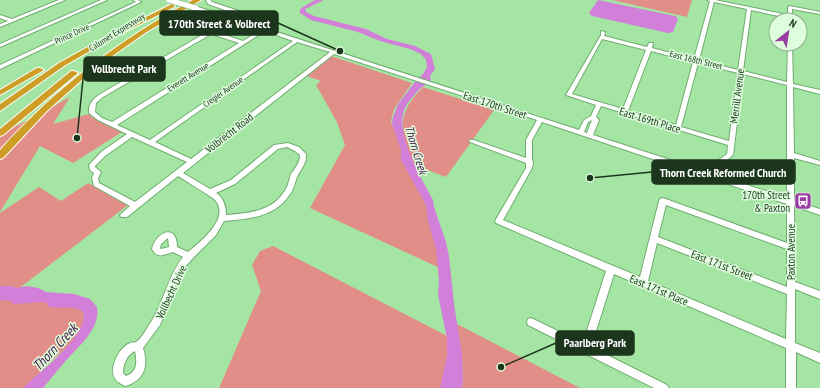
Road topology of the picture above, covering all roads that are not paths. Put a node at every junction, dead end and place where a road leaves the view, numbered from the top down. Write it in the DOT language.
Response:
graph roads {
  1 [pos="63,0"];
  2 [pos="105,0"];
  3 [pos="135,0"];
  4 [pos="169,0"];
  5 [pos="180,0"];
  6 [pos="185,0"];
  7 [pos="194,0"];
  8 [pos="198,0"];
  9 [pos="208,0"];
  10 [pos="710,0"];
  11 [pos="749,8"];
  12 [pos="790,12"];
  13 [pos="768,13"];
  14 [pos="820,13"];
  15 [pos="0,16"];
  16 [pos="12,21"];
  17 [pos="248,25"];
  18 [pos="0,26"];
  19 [pos="264,30"];
  20 [pos="297,40"];
  21 [pos="242,43"];
  22 [pos="0,46"];
  23 [pos="650,46"];
  24 [pos="333,52"];
  25 [pos="790,52"];
  26 [pos="696,60"];
  27 [pos="0,67"];
  28 [pos="740,72"];
  29 [pos="63,81"];
  30 [pos="790,84"];
  31 [pos="820,92"];
  32 [pos="0,93"];
  33 [pos="569,95"];
  34 [pos="599,104"];
  35 [pos="0,108"];
  36 [pos="625,112"];
  37 [pos="593,117"];
  38 [pos="540,120"];
  39 [pos="112,125"];
  40 [pos="678,128"];
  41 [pos="580,133"];
  42 [pos="0,134"];
  43 [pos="132,134"];
  44 [pos="589,136"];
  45 [pos="0,139"];
  46 [pos="472,141"];
  47 [pos="150,143"];
  48 [pos="731,144"];
  49 [pos="791,154"];
  50 [pos="0,156"];
  51 [pos="192,162"];
  52 [pos="530,162"];
  53 [pos="820,163"];
  54 [pos="178,173"];
  55 [pos="710,176"];
  56 [pos="211,192"];
  57 [pos="791,203"];
  58 [pos="136,206"];
  59 [pos="820,212"];
  60 [pos="124,215"];
  61 [pos="222,218"];
  62 [pos="654,238"];
  63 [pos="790,247"];
  64 [pos="173,250"];
  65 [pos="189,256"];
  66 [pos="611,269"];
  67 [pos="643,283"];
  68 [pos="791,288"];
  69 [pos="820,295"];
  70 [pos="531,322"];
  71 [pos="791,345"];
  72 [pos="138,346"];
  73 [pos="586,349"];
  74 [pos="820,358"];
  75 [pos="664,388"];
  76 [pos="790,388"];
  1 -- 16 [label="street"];
  2 -- 22 [label="street"];
  3 -- 27 [label="street, Prince Drive"];
  4 -- 17 [label="street, East 170th Street, bridge"];
  5 -- 32 [label="highway"];
  6 -- 35 [label="highway"];
  7 -- 29 [label="highway, Calumet Expressway"];
  8 -- 50 [label="highway"];
  9 -- 17 [label="street"];
  10 -- 11 [label="street"];
  10 -- 26 [label="street"];
  11 -- 13 [label="street"];
  11 -- 28 [label="street, Merrill Avenue"];
  12 -- 14 [label="street"];
  15 -- 16 [label="street"];
  16 -- 18 [label="street"];
  17 -- 19 [label="street, East 170th Street"];
  19 -- 20 [label="street, East 170th Street"];
  19 -- 21 [label="street, Everett Avenue"];
  20 -- 24 [label="street, East 170th Street"];
  20 -- 47 [label="street, Cregier Avenue"];
  21 -- 39 [label="street, Everett Avenue"];
  21 -- 39 [label="street"];
  23 -- 26 [label="street, East 168th Street"];
  23 -- 33 [label="street, East 168th Street"];
  23 -- 36 [label="street"];
  24 -- 38 [label="street, East 170th Street"];
  24 -- 51 [label="street, Volbrecht Road"];
  25 -- 30 [label="street, Paxton Avenue"];
  26 -- 28 [label="street, East 168th Street"];
  26 -- 40 [label="street"];
  28 -- 30 [label="street, East 168th Street"];
  28 -- 48 [label="street, Merrill Avenue"];
  29 -- 42 [label="highway, Calumet Expressway"];
  29 -- 45 [label="highway"];
  30 -- 31 [label="street, East 168th Street"];
  30 -- 49 [label="street, Paxton Avenue"];
  33 -- 34 [label="street, East 169th Place"];
  34 -- 36 [label="street, East 169th Place"];
  34 -- 37 [label="street"];
  36 -- 40 [label="street, East 169th Place"];
  37 -- 41 [label="street"];
  37 -- 44 [label="street"];
  38 -- 41 [label="street, East 170th Street"];
  38 -- 52 [label="street"];
  39 -- 43 [label="street"];
  40 -- 48 [label="street, East 169th Place"];
  41 -- 44 [label="street, East 170th Street"];
  43 -- 47 [label="street"];
  43 -- 58 [label="street"];
  44 -- 55 [label="street, East 170th Street"];
  46 -- 52 [label="street"];
  47 -- 51 [label="street"];
  48 -- 55 [label="street, Merrill Avenue"];
  49 -- 53 [label="street"];
  49 -- 57 [label="street, Paxton Avenue"];
  51 -- 54 [label="street, Volbrecht Road"];
  52 -- 66 [label="street, East 171st Place"];
  54 -- 56 [label="street"];
  54 -- 58 [label="street, Volbrecht Road"];
  55 -- 57 [label="street, East 170th Street"];
  56 -- 61 [label="street"];
  56 -- 61 [label="street"];
  57 -- 59 [label="street, East 170th Street"];
  57 -- 63 [label="street, Paxton Avenue"];
  58 -- 60 [label="street, Volbrecht Road"];
  61 -- 65 [label="street, Vollbecht Drive"];
  62 -- 63 [label="street"];
  62 -- 67 [label="street"];
  62 -- 68 [label="street, East 171st Street"];
  63 -- 68 [label="street, Paxton Avenue"];
  64 -- 65 [label="street"];
  65 -- 72 [label="street, Vollbecht Drive"];
  66 -- 67 [label="street, East 171st Place"];
  66 -- 73 [label="street"];
  67 -- 71 [label="street, East 171st Place"];
  68 -- 69 [label="street, East 171st Street"];
  68 -- 71 [label="street, Paxton Avenue"];
  70 -- 73 [label="street"];
  71 -- 74 [label="street, East 171st Place"];
  71 -- 76 [label="street, Paxton Avenue"];
  73 -- 75 [label="street"];
}
